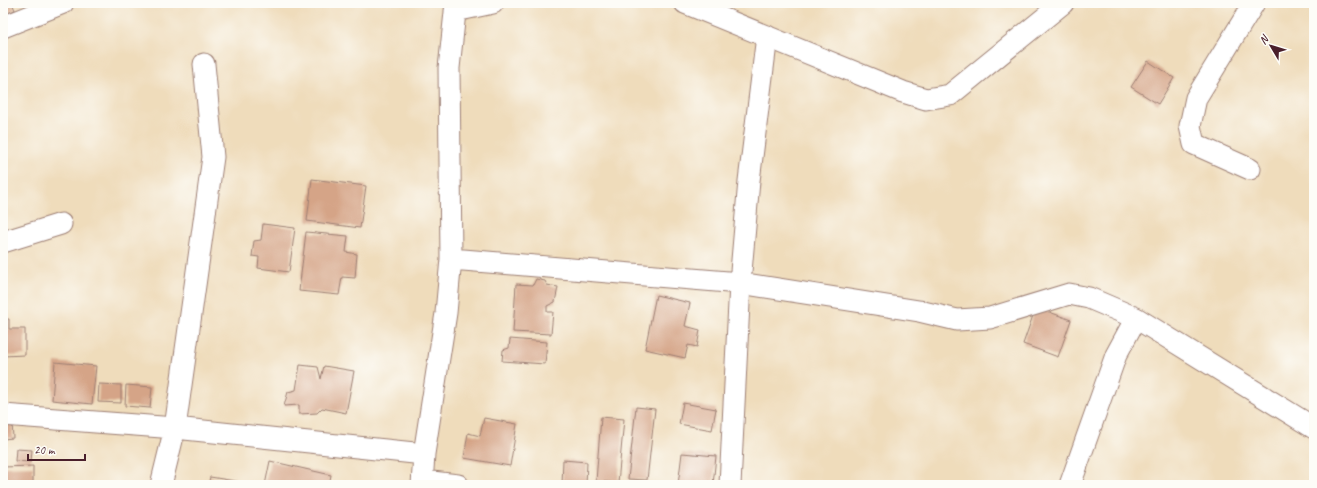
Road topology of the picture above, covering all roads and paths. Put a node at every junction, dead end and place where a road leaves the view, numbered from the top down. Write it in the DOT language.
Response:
graph roads {
  1 [pos="63,3"];
  2 [pos="493,3"];
  3 [pos="685,3"];
  4 [pos="1063,3"];
  5 [pos="1254,3"];
  6 [pos="456,7"];
  7 [pos="3,27"];
  8 [pos="767,36"];
  9 [pos="204,64"];
  10 [pos="1250,169"];
  11 [pos="61,224"];
  12 [pos="3,242"];
  13 [pos="451,259"];
  14 [pos="740,283"];
  15 [pos="1136,318"];
  16 [pos="3,415"];
  17 [pos="175,428"];
  18 [pos="1314,428"];
  19 [pos="424,454"];
  20 [pos="422,483"];
  21 [pos="161,485"];
  22 [pos="458,485"];
  23 [pos="730,485"];
  24 [pos="1070,485"];
  1 -- 7 [label="street"];
  2 -- 6 [label="street"];
  3 -- 8 [label="street"];
  4 -- 8 [label="street"];
  5 -- 10 [label="street"];
  6 -- 13 [label="street"];
  8 -- 14 [label="street"];
  9 -- 17 [label="street"];
  11 -- 12 [label="street"];
  13 -- 14 [label="street"];
  13 -- 19 [label="street"];
  14 -- 15 [label="street"];
  14 -- 23 [label="street"];
  15 -- 18 [label="street"];
  15 -- 24 [label="street"];
  16 -- 17 [label="street"];
  17 -- 19 [label="street"];
  17 -- 21 [label="street"];
  19 -- 20 [label="street"];
  20 -- 22 [label="street"];
}
